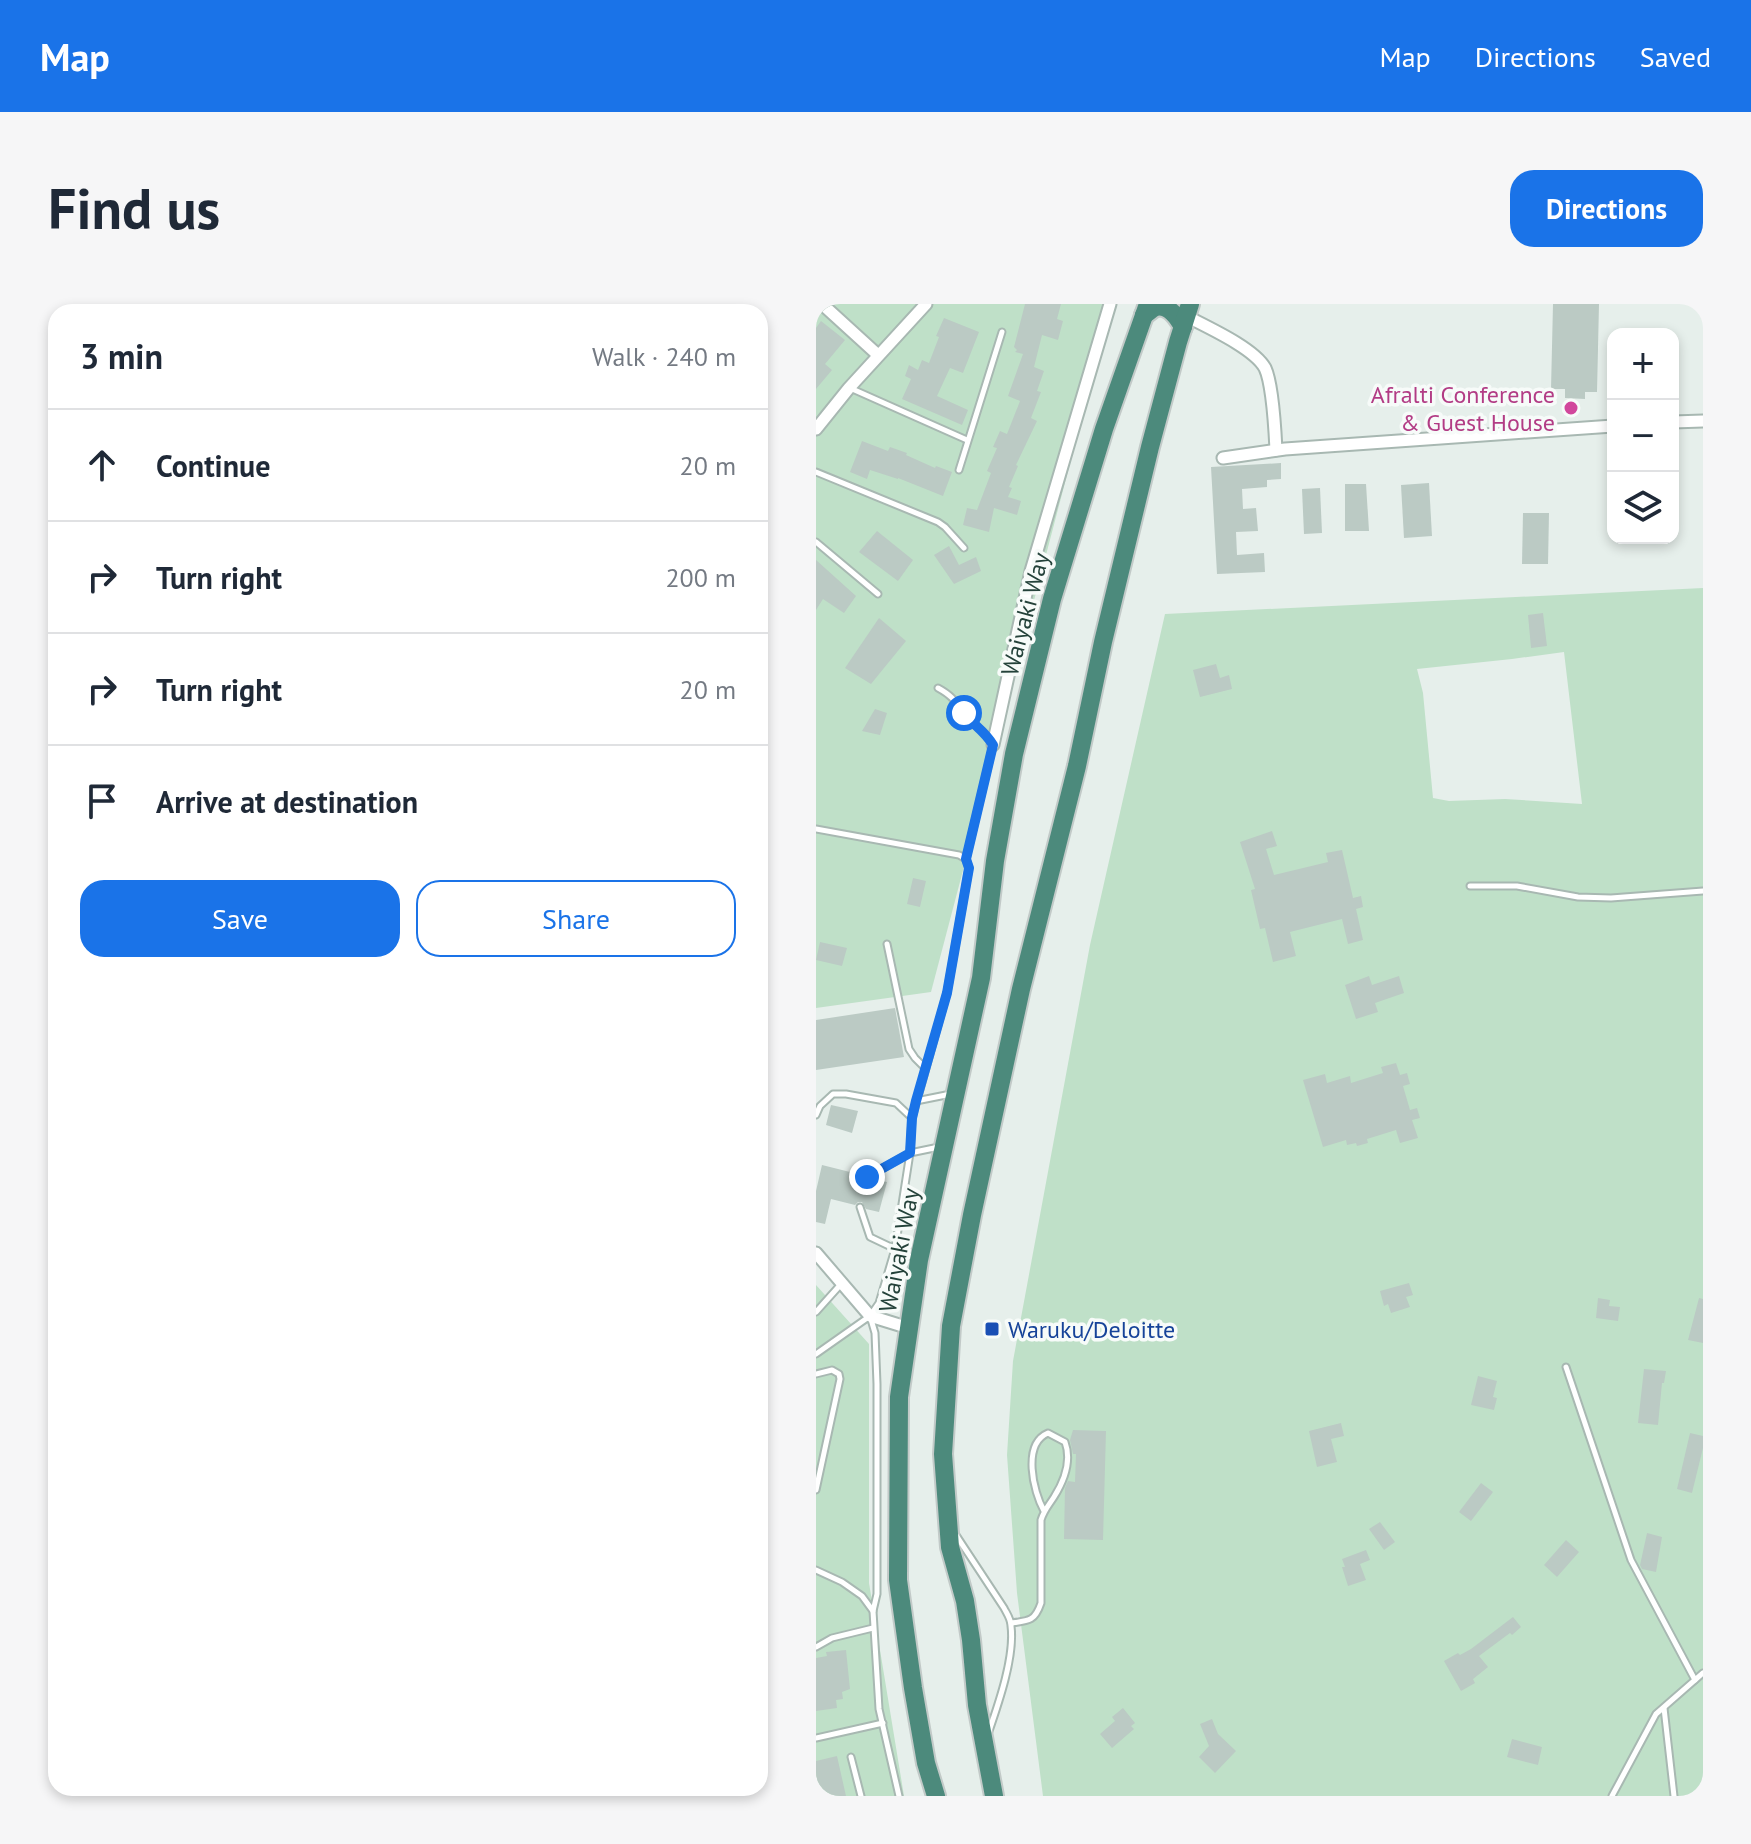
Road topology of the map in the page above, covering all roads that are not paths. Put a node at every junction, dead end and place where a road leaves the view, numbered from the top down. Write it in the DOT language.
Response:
graph roads {
  1 [pos="822,304"];
  2 [pos="1110,304"];
  3 [pos="922,305"];
  4 [pos="1146,310"];
  5 [pos="1187,316"];
  6 [pos="1002,332"];
  7 [pos="878,355"];
  8 [pos="849,388"];
  9 [pos="821,415"];
  10 [pos="1703,421"];
  11 [pos="1679,422"];
  12 [pos="1607,426"];
  13 [pos="816,429"];
  14 [pos="967,440"];
  15 [pos="1276,450"];
  16 [pos="1223,458"];
  17 [pos="959,470"];
  18 [pos="816,472"];
  19 [pos="816,542"];
  20 [pos="964,548"];
  21 [pos="878,594"];
  22 [pos="938,688"];
  23 [pos="993,745"];
  24 [pos="816,829"];
  25 [pos="966,859"];
  26 [pos="1470,886"];
  27 [pos="1703,891"];
  28 [pos="887,944"];
  29 [pos="926,1069"];
  30 [pos="956,1093"];
  31 [pos="916,1101"];
  32 [pos="816,1115"];
  33 [pos="912,1118"];
  34 [pos="944,1146"];
  35 [pos="910,1153"];
  36 [pos="867,1177"];
  37 [pos="860,1207"];
  38 [pos="895,1249"];
  39 [pos="816,1253"];
  40 [pos="919,1260"];
  41 [pos="842,1283"];
  42 [pos="816,1312"];
  43 [pos="870,1316"];
  44 [pos="909,1328"];
  45 [pos="816,1354"];
  46 [pos="1566,1367"];
  47 [pos="816,1374"];
  48 [pos="816,1490"];
  49 [pos="1044,1511"];
  50 [pos="949,1525"];
  51 [pos="816,1570"];
  52 [pos="873,1611"];
  53 [pos="1011,1623"];
  54 [pos="873,1628"];
  55 [pos="816,1647"];
  56 [pos="1703,1673"];
  57 [pos="1695,1680"];
  58 [pos="1664,1707"];
  59 [pos="883,1723"];
  60 [pos="816,1738"];
  61 [pos="984,1745"];
  62 [pos="851,1757"];
  63 [pos="861,1796"];
  64 [pos="891,1796"];
  65 [pos="898,1796"];
  66 [pos="936,1796"];
  67 [pos="994,1796"];
  68 [pos="1612,1796"];
  69 [pos="1674,1796"];
  1 -- 7 [label="street"];
  2 -- 23 [label="street"];
  3 -- 7 [label="street"];
  4 -- 5 [label="highway"];
  4 -- 30 [label="highway, Waiyaki Way"];
  5 -- 15 [label="street"];
  5 -- 50 [label="highway"];
  6 -- 14 [label="lane"];
  7 -- 8 [label="street"];
  8 -- 9 [label="street"];
  8 -- 14 [label="lane"];
  9 -- 13 [label="street"];
  10 -- 11 [label="street"];
  12 -- 15 [label="street"];
  14 -- 17 [label="lane"];
  15 -- 16 [label="street"];
  18 -- 20 [label="lane"];
  19 -- 21 [label="lane"];
  22 -- 23 [label="lane"];
  23 -- 25 [label="lane"];
  24 -- 25 [label="lane"];
  25 -- 29 [label="lane"];
  26 -- 27 [label="lane"];
  28 -- 29 [label="lane"];
  29 -- 31 [label="lane"];
  30 -- 31 [label="lane"];
  30 -- 34 [label="highway, Waiyaki Way"];
  31 -- 33 [label="lane"];
  32 -- 33 [label="lane"];
  33 -- 35 [label="lane"];
  34 -- 35 [label="lane"];
  34 -- 40 [label="highway, Waiyaki Way"];
  35 -- 36 [label="lane"];
  35 -- 38 [label="lane"];
  37 -- 38 [label="lane"];
  38 -- 40 [label="lane"];
  38 -- 43 [label="lane"];
  39 -- 41 [label="street"];
  40 -- 44 [label="highway, Waiyaki Way"];
  41 -- 42 [label="lane"];
  41 -- 43 [label="street"];
  43 -- 44 [label="street"];
  43 -- 45 [label="lane"];
  43 -- 52 [label="lane"];
  44 -- 66 [label="highway, Waiyaki Way"];
  46 -- 57 [label="lane"];
  47 -- 48 [label="lane"];
  49 -- 49 [label="lane"];
  49 -- 53 [label="lane"];
  50 -- 53 [label="lane"];
  50 -- 61 [label="highway"];
  51 -- 52 [label="lane"];
  52 -- 54 [label="lane"];
  53 -- 61 [label="lane"];
  54 -- 55 [label="lane"];
  54 -- 59 [label="lane"];
  56 -- 57 [label="lane"];
  57 -- 58 [label="lane"];
  58 -- 68 [label="lane"];
  58 -- 69 [label="lane"];
  59 -- 60 [label="lane"];
  59 -- 65 [label="lane"];
  61 -- 67 [label="highway"];
  62 -- 63 [label="lane"];
  64 -- 65 [label="lane"];
}
